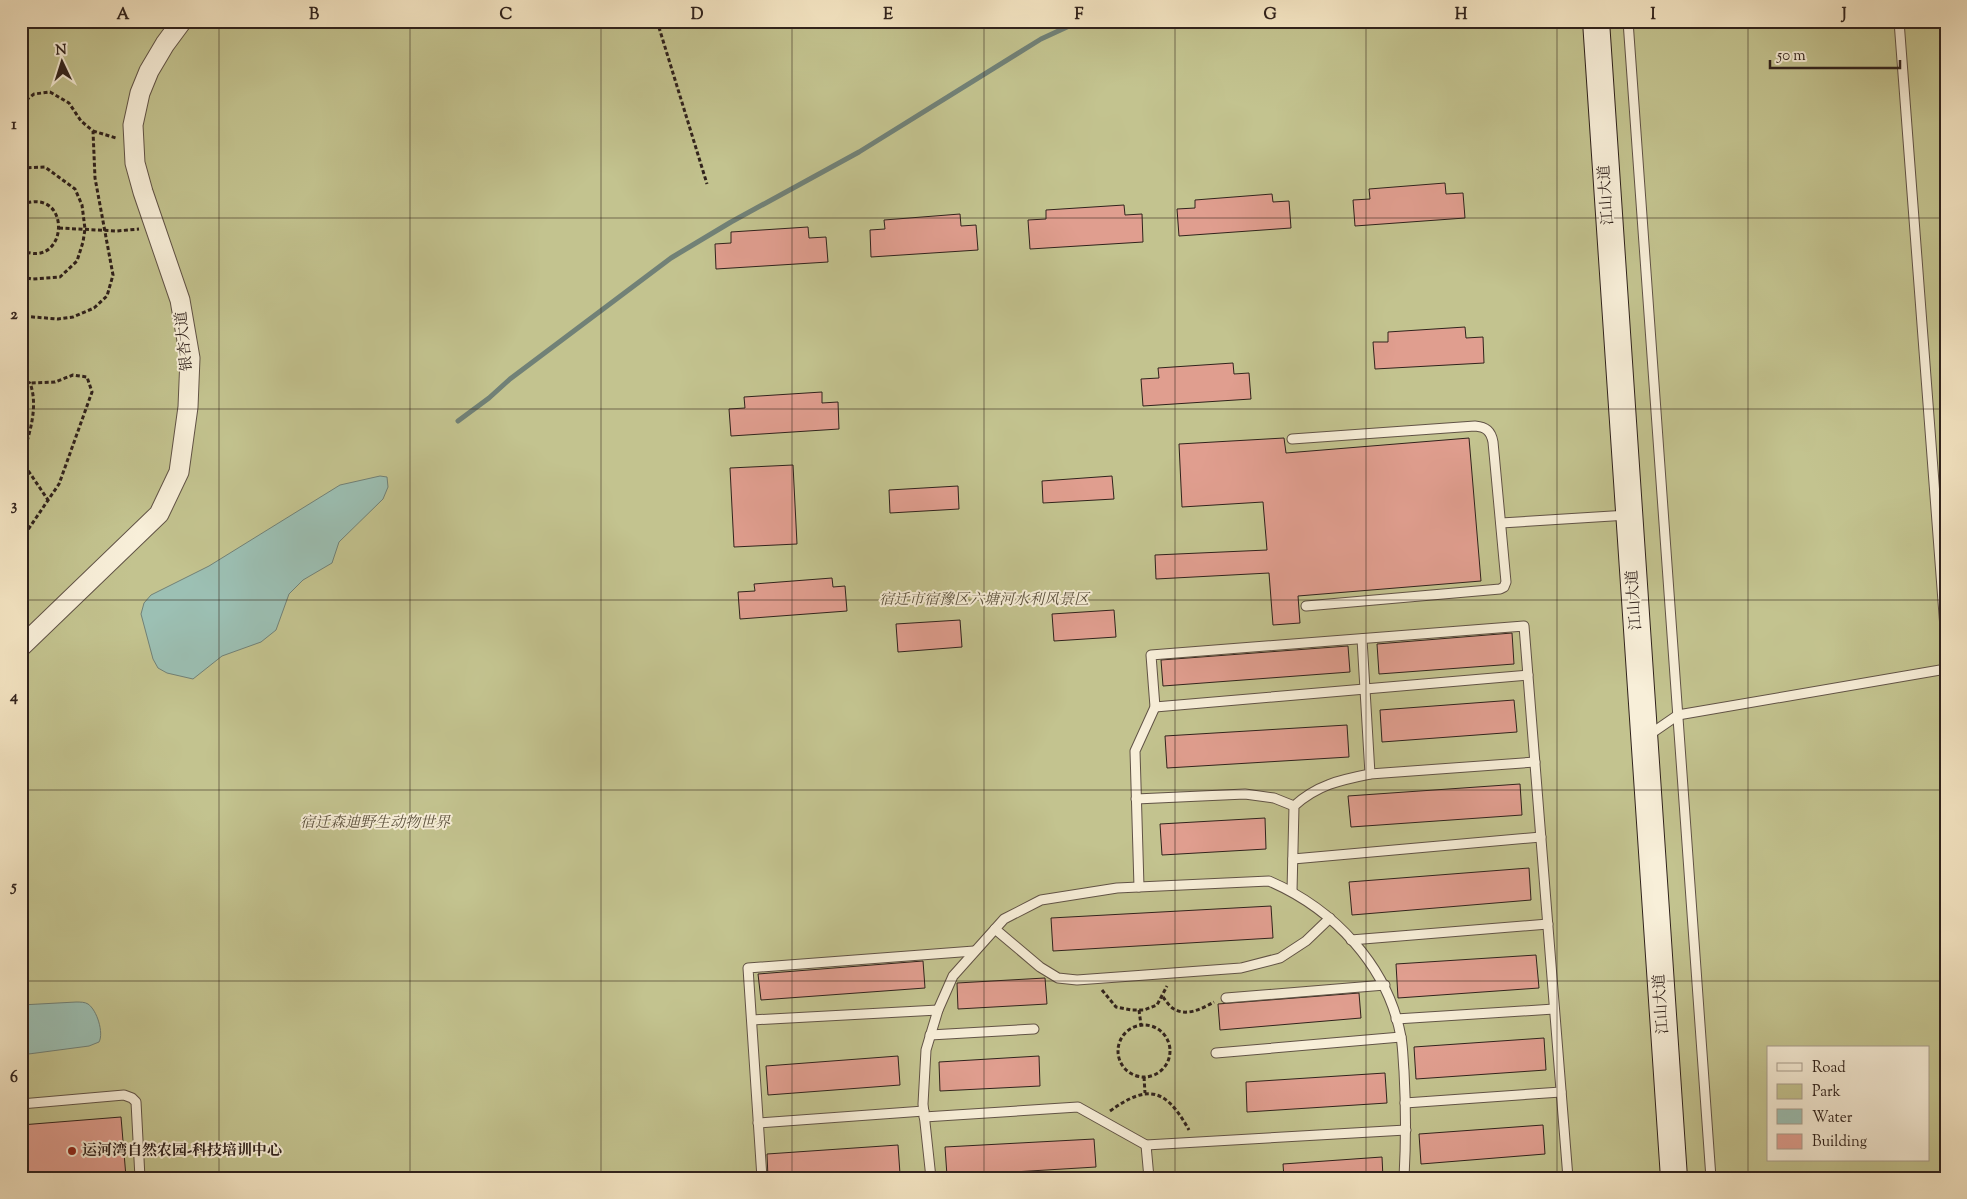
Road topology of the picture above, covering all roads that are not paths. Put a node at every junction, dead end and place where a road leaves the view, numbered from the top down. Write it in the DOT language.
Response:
graph roads {
  1 [pos="182,21"];
  2 [pos="1596,21"];
  3 [pos="1628,21"];
  4 [pos="1899,21"];
  5 [pos="1292,439"];
  6 [pos="1629,515"];
  7 [pos="1501,523"];
  8 [pos="1306,606"];
  9 [pos="1362,639"];
  10 [pos="1946,641"];
  11 [pos="21,647"];
  12 [pos="1946,669"];
  13 [pos="1528,675"];
  14 [pos="1365,689"];
  15 [pos="1155,707"];
  16 [pos="1678,715"];
  17 [pos="1644,738"];
  18 [pos="1535,762"];
  19 [pos="1370,774"];
  20 [pos="1136,799"];
  21 [pos="1294,806"];
  22 [pos="1541,837"];
  23 [pos="1292,859"];
  24 [pos="1140,887"];
  25 [pos="1292,891"];
  26 [pos="1330,918"];
  27 [pos="1548,924"];
  28 [pos="995,929"];
  29 [pos="1351,940"];
  30 [pos="974,951"];
  31 [pos="1385,986"];
  32 [pos="1226,998"];
  33 [pos="1554,1009"];
  34 [pos="938,1010"];
  35 [pos="1396,1019"];
  36 [pos="752,1020"];
  37 [pos="1034,1029"];
  38 [pos="930,1035"];
  39 [pos="1402,1037"];
  40 [pos="1216,1053"];
  41 [pos="1561,1092"];
  42 [pos="1405,1103"];
  43 [pos="21,1104"];
  44 [pos="924,1114"];
  45 [pos="758,1123"];
  46 [pos="1406,1130"];
  47 [pos="1146,1145"];
  48 [pos="1568,1177"];
  49 [pos="140,1178"];
  50 [pos="762,1178"];
  51 [pos="931,1178"];
  52 [pos="1149,1178"];
  53 [pos="1404,1178"];
  54 [pos="1555,1178"];
  55 [pos="1674,1178"];
  56 [pos="1711,1178"];
  1 -- 11 [label="street, 银杏大道"];
  2 -- 6 [label="main road, 江山大道"];
  3 -- 16 [label="lane"];
  4 -- 10 [label="lane"];
  5 -- 7 [label="lane"];
  6 -- 7 [label="lane"];
  6 -- 17 [label="main road, 江山大道"];
  7 -- 8 [label="lane"];
  9 -- 13 [label="lane"];
  9 -- 14 [label="lane"];
  9 -- 15 [label="lane"];
  12 -- 16 [label="lane"];
  13 -- 14 [label="lane"];
  13 -- 18 [label="lane"];
  14 -- 15 [label="lane"];
  14 -- 19 [label="lane"];
  15 -- 20 [label="lane"];
  16 -- 17 [label="lane"];
  16 -- 56 [label="lane"];
  17 -- 55 [label="main road, 江山大道"];
  18 -- 19 [label="lane"];
  18 -- 22 [label="lane"];
  19 -- 21 [label="lane"];
  20 -- 21 [label="lane"];
  20 -- 24 [label="lane"];
  21 -- 23 [label="lane"];
  22 -- 23 [label="lane"];
  22 -- 27 [label="lane"];
  23 -- 25 [label="lane"];
  24 -- 25 [label="lane"];
  24 -- 28 [label="lane"];
  25 -- 26 [label="lane"];
  26 -- 28 [label="lane"];
  26 -- 29 [label="lane"];
  27 -- 29 [label="lane"];
  27 -- 33 [label="lane"];
  28 -- 30 [label="lane"];
  29 -- 31 [label="lane"];
  30 -- 34 [label="lane"];
  30 -- 36 [label="lane"];
  31 -- 32 [label="lane"];
  31 -- 35 [label="lane"];
  33 -- 35 [label="lane"];
  33 -- 41 [label="lane"];
  34 -- 36 [label="lane"];
  34 -- 38 [label="lane"];
  35 -- 39 [label="lane"];
  36 -- 45 [label="lane"];
  37 -- 38 [label="lane"];
  38 -- 44 [label="lane"];
  39 -- 40 [label="lane"];
  39 -- 42 [label="lane"];
  41 -- 42 [label="lane"];
  41 -- 48 [label="lane"];
  42 -- 46 [label="lane"];
  43 -- 49 [label="lane"];
  44 -- 45 [label="lane"];
  44 -- 47 [label="lane"];
  44 -- 51 [label="lane"];
  45 -- 50 [label="lane"];
  46 -- 47 [label="lane"];
  46 -- 53 [label="lane"];
  47 -- 52 [label="lane"];
  48 -- 54 [label="lane"];
}
